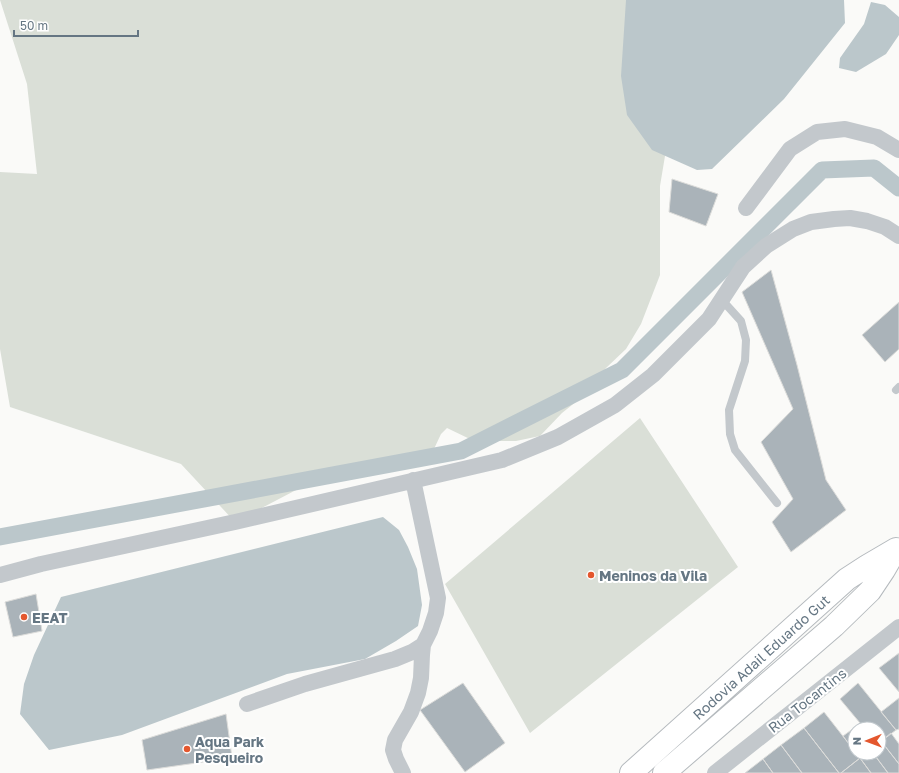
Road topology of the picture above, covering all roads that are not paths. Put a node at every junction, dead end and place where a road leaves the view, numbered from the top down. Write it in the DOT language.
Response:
graph roads {
  1 [pos="899,150"];
  2 [pos="746,208"];
  3 [pos="899,236"];
  4 [pos="722,300"];
  5 [pos="414,480"];
  6 [pos="777,503"];
  7 [pos="898,547"];
  8 [pos="0,575"];
  9 [pos="899,627"];
  10 [pos="423,645"];
  11 [pos="247,704"];
  12 [pos="403,773"];
  13 [pos="631,773"];
  14 [pos="664,773"];
  15 [pos="715,773"];
  1 -- 2 [label="street"];
  3 -- 4 [label="street"];
  4 -- 5 [label="street"];
  4 -- 6 [label="lane"];
  5 -- 8 [label="street"];
  5 -- 10 [label="street"];
  7 -- 13 [label="main road, Rodovia Adail Eduardo Gut"];
  7 -- 14 [label="main road, Rodovia Adail Eduardo Gut"];
  9 -- 15 [label="street, Rua Tocantins"];
  10 -- 11 [label="street"];
  10 -- 12 [label="street"];
}
